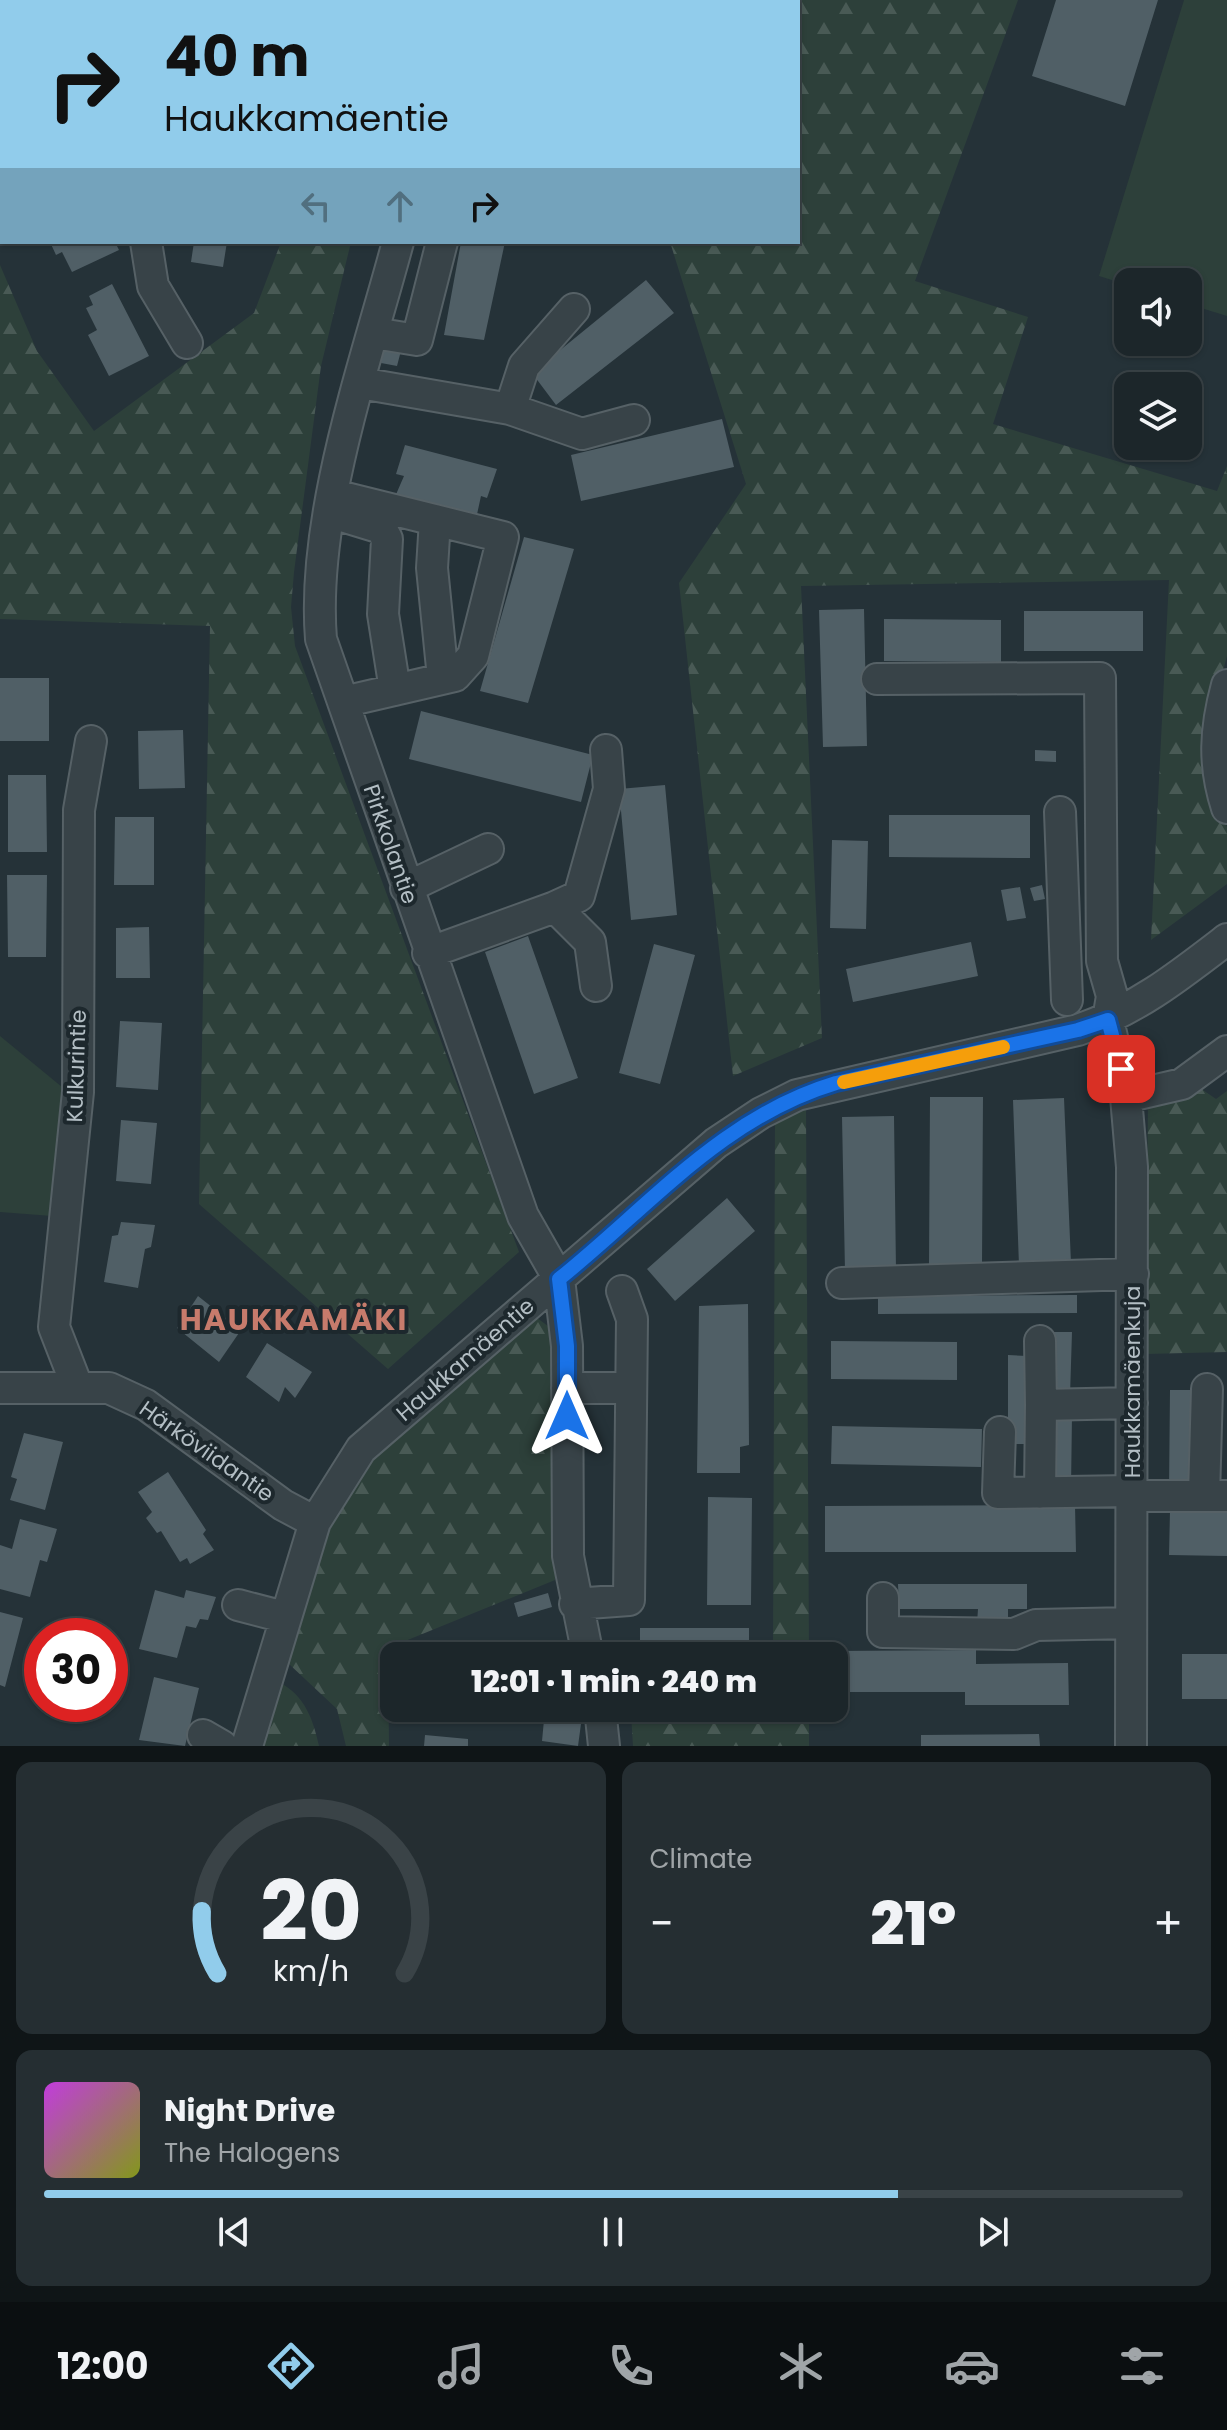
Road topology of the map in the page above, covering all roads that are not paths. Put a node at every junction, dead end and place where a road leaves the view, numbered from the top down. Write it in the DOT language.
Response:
graph roads {
  1 [pos="146,244"];
  2 [pos="397,244"];
  3 [pos="441,244"];
  4 [pos="574,309"];
  5 [pos="374,333"];
  6 [pos="187,343"];
  7 [pos="359,388"];
  8 [pos="510,409"];
  9 [pos="634,420"];
  10 [pos="332,504"];
  11 [pos="435,520"];
  12 [pos="443,678"];
  13 [pos="877,679"];
  14 [pos="1227,685"];
  15 [pos="395,690"];
  16 [pos="343,702"];
  17 [pos="91,741"];
  18 [pos="606,750"];
  19 [pos="1227,808"];
  20 [pos="1060,812"];
  21 [pos="488,849"];
  22 [pos="406,888"];
  23 [pos="555,907"];
  24 [pos="1227,939"];
  25 [pos="428,953"];
  26 [pos="596,986"];
  27 [pos="1067,1000"];
  28 [pos="1108,1020"];
  29 [pos="1227,1051"];
  30 [pos="1126,1097"];
  31 [pos="1133,1274"];
  32 [pos="559,1279"];
  33 [pos="842,1283"];
  34 [pos="622,1291"];
  35 [pos="1040,1341"];
  36 [pos="77,1386"];
  37 [pos="0,1388"];
  38 [pos="567,1388"];
  39 [pos="631,1388"];
  40 [pos="1207,1389"];
  41 [pos="1132,1403"];
  42 [pos="1041,1405"];
  43 [pos="1000,1432"];
  44 [pos="1040,1493"];
  45 [pos="1131,1494"];
  46 [pos="1216,1496"];
  47 [pos="315,1522"];
  48 [pos="883,1598"];
  49 [pos="575,1604"];
  50 [pos="238,1605"];
  51 [pos="284,1617"];
  52 [pos="1131,1623"];
  53 [pos="584,1642"];
  54 [pos="601,1722"];
  55 [pos="247,1746"];
  56 [pos="604,1746"];
  57 [pos="1131,1746"];
  1 -- 6 [label="street"];
  2 -- 5 [label="street, Pirkkolantie"];
  3 -- 5 [label="street"];
  4 -- 8 [label="street"];
  5 -- 7 [label="street, Pirkkolantie"];
  7 -- 8 [label="street"];
  7 -- 10 [label="street, Pirkkolantie"];
  8 -- 9 [label="street"];
  10 -- 11 [label="street"];
  10 -- 15 [label="street"];
  10 -- 16 [label="street, Pirkkolantie"];
  11 -- 12 [label="street"];
  11 -- 12 [label="street"];
  12 -- 15 [label="street"];
  13 -- 28 [label="street, Haukkamäenkuja"];
  14 -- 19 [label="street"];
  15 -- 16 [label="street"];
  16 -- 22 [label="street, Pirkkolantie"];
  17 -- 36 [label="street, Kulkurintie"];
  18 -- 23 [label="street"];
  20 -- 27 [label="street"];
  21 -- 22 [label="street"];
  22 -- 25 [label="street, Pirkkolantie"];
  23 -- 25 [label="street"];
  23 -- 26 [label="street"];
  24 -- 28 [label="street, Haukkamäentie"];
  25 -- 32 [label="street, Pirkkolantie"];
  28 -- 30 [label="street, Haukkamäenkuja"];
  28 -- 32 [label="street, Haukkamäentie"];
  29 -- 30 [label="street"];
  30 -- 31 [label="street, Haukkamäenkuja"];
  31 -- 33 [label="street"];
  31 -- 41 [label="street, Haukkamäenkuja"];
  32 -- 38 [label="street"];
  32 -- 47 [label="street, Haukkamäentie"];
  34 -- 39 [label="street"];
  35 -- 42 [label="street"];
  36 -- 37 [label="street, Härköviidantie"];
  36 -- 47 [label="street, Härköviidantie"];
  38 -- 39 [label="street"];
  38 -- 49 [label="street"];
  39 -- 49 [label="street"];
  40 -- 46 [label="street"];
  41 -- 42 [label="street"];
  41 -- 45 [label="street, Haukkamäenkuja"];
  42 -- 44 [label="street"];
  43 -- 44 [label="street"];
  44 -- 45 [label="street"];
  45 -- 46 [label="street"];
  45 -- 52 [label="street, Haukkamäenkuja"];
  47 -- 51 [label="street, Haukkamäentie"];
  48 -- 52 [label="street"];
  49 -- 53 [label="street"];
  50 -- 51 [label="street"];
  51 -- 55 [label="street, Haukkamäentie"];
  52 -- 57 [label="street, Haukkamäenkuja"];
  54 -- 56 [label="street"];
}
